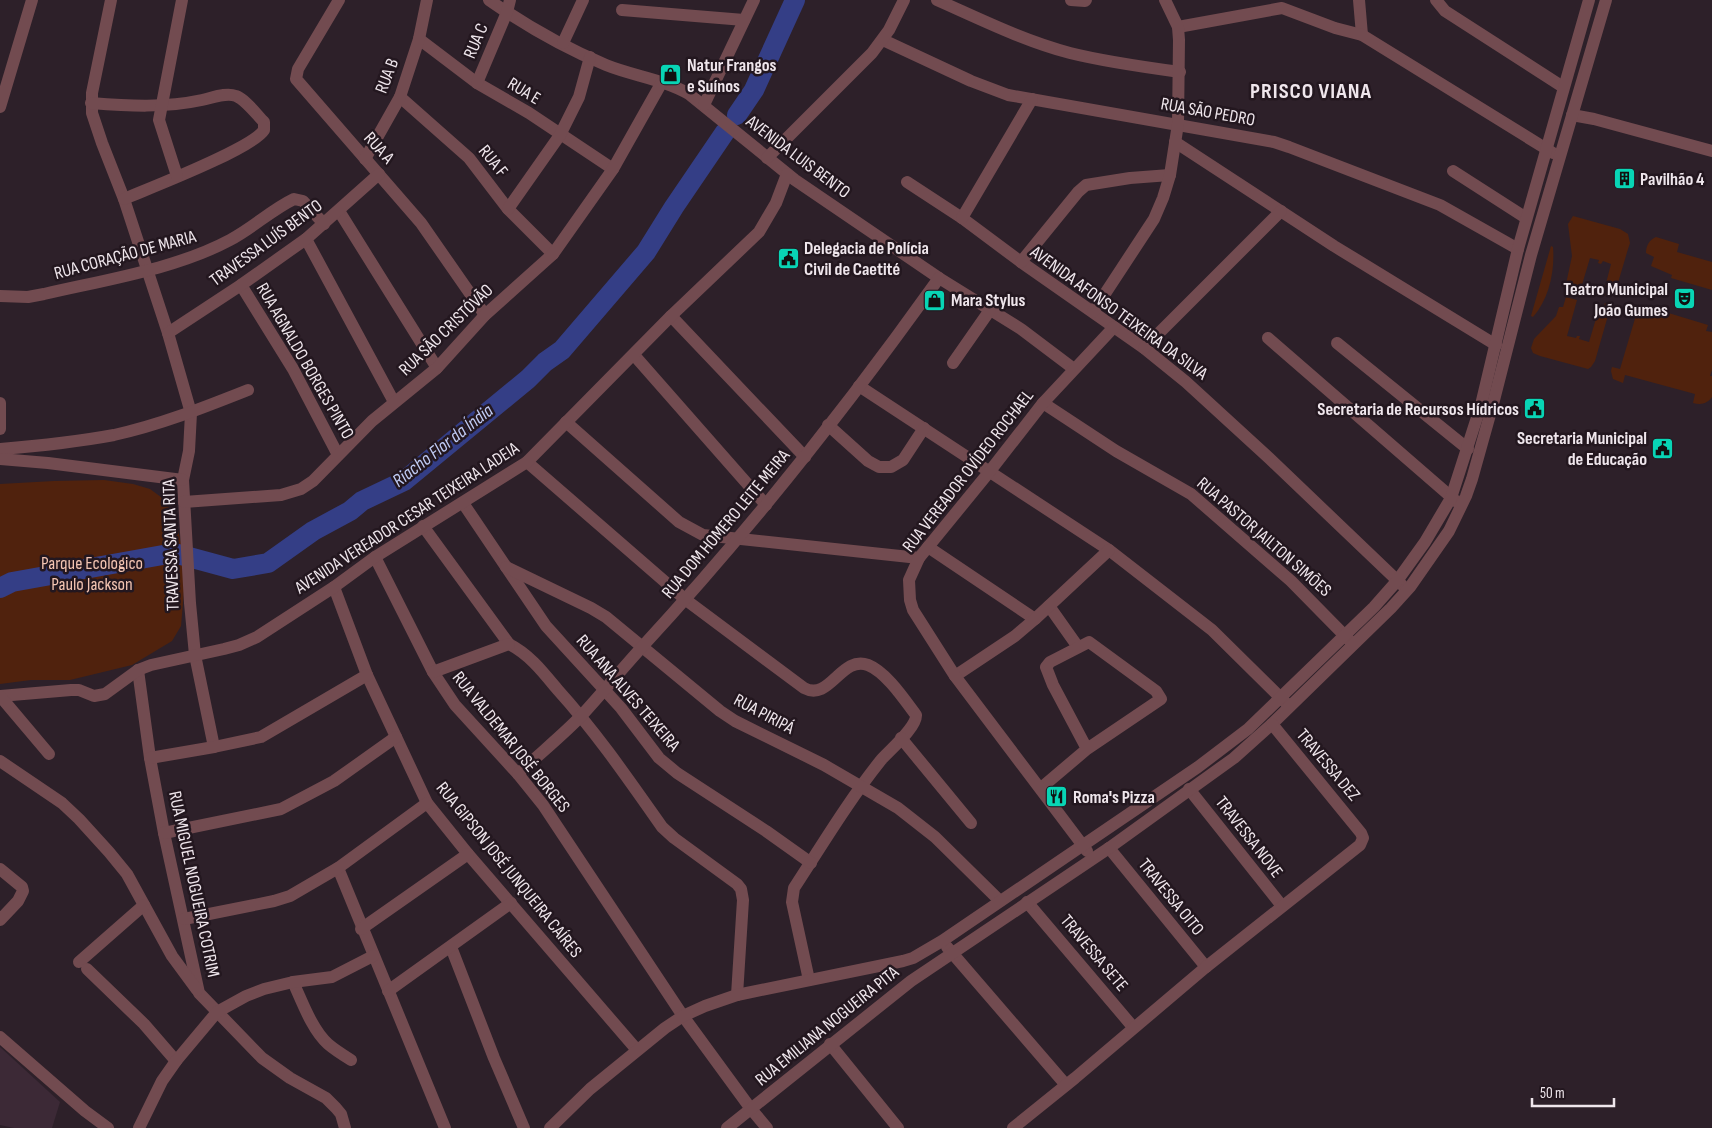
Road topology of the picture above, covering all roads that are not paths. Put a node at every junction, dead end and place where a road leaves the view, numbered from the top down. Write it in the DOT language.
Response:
graph roads {
  1 [pos="32,0"];
  2 [pos="112,0"];
  3 [pos="182,0"];
  4 [pos="339,0"];
  5 [pos="427,0"];
  6 [pos="489,0"];
  7 [pos="582,0"];
  8 [pos="754,0"];
  9 [pos="904,0"];
  10 [pos="937,0"];
  11 [pos="1071,0"];
  12 [pos="1086,0"];
  13 [pos="1165,0"];
  14 [pos="1359,0"];
  15 [pos="1436,0"];
  16 [pos="1590,0"];
  17 [pos="1606,0"];
  18 [pos="1280,4"];
  19 [pos="509,6"];
  20 [pos="622,10"];
  21 [pos="744,20"];
  22 [pos="1178,27"];
  23 [pos="1362,35"];
  24 [pos="420,40"];
  25 [pos="883,40"];
  26 [pos="563,43"];
  27 [pos="590,57"];
  28 [pos="1180,72"];
  29 [pos="662,82"];
  30 [pos="477,83"];
  31 [pos="1563,87"];
  32 [pos="400,97"];
  33 [pos="1032,99"];
  34 [pos="92,103"];
  35 [pos="704,105"];
  36 [pos="162,106"];
  37 [pos="0,107"];
  38 [pos="1572,116"];
  39 [pos="1178,124"];
  40 [pos="560,135"];
  41 [pos="1175,142"];
  42 [pos="1547,148"];
  43 [pos="1712,151"];
  44 [pos="1559,157"];
  45 [pos="767,158"];
  46 [pos="365,159"];
  47 [pos="613,169"];
  48 [pos="1454,171"];
  49 [pos="379,174"];
  50 [pos="787,174"];
  51 [pos="1170,175"];
  52 [pos="177,176"];
  53 [pos="907,182"];
  54 [pos="1533,196"];
  55 [pos="124,199"];
  56 [pos="1549,201"];
  57 [pos="508,209"];
  58 [pos="1281,210"];
  59 [pos="339,211"];
  60 [pos="962,218"];
  61 [pos="1526,218"];
  62 [pos="324,224"];
  63 [pos="306,239"];
  64 [pos="1518,249"];
  65 [pos="553,254"];
  66 [pos="1021,262"];
  67 [pos="146,271"];
  68 [pos="939,278"];
  69 [pos="241,285"];
  70 [pos="0,296"];
  71 [pos="990,310"];
  72 [pos="1093,312"];
  73 [pos="485,315"];
  74 [pos="671,316"];
  75 [pos="1114,327"];
  76 [pos="168,333"];
  77 [pos="1268,338"];
  78 [pos="1338,343"];
  79 [pos="1144,348"];
  80 [pos="1498,352"];
  81 [pos="634,354"];
  82 [pos="953,362"];
  83 [pos="437,368"];
  84 [pos="1074,369"];
  85 [pos="859,386"];
  86 [pos="248,390"];
  87 [pos="394,402"];
  88 [pos="0,403"];
  89 [pos="1043,403"];
  90 [pos="191,413"];
  91 [pos="566,422"];
  92 [pos="828,426"];
  93 [pos="924,428"];
  94 [pos="0,429"];
  95 [pos="0,449"];
  96 [pos="1468,450"];
  97 [pos="338,455"];
  98 [pos="804,457"];
  99 [pos="0,460"];
  100 [pos="527,462"];
  101 [pos="990,471"];
  102 [pos="183,480"];
  103 [pos="1456,501"];
  104 [pos="184,502"];
  105 [pos="463,502"];
  106 [pos="766,505"];
  107 [pos="423,526"];
  108 [pos="739,539"];
  109 [pos="928,547"];
  110 [pos="1109,550"];
  111 [pos="375,557"];
  112 [pos="919,558"];
  113 [pos="506,566"];
  114 [pos="1397,581"];
  115 [pos="334,587"];
  116 [pos="1407,590"];
  117 [pos="686,600"];
  118 [pos="1049,606"];
  119 [pos="1035,619"];
  120 [pos="1350,640"];
  121 [pos="509,644"];
  122 [pos="643,646"];
  123 [pos="1078,647"];
  124 [pos="195,655"];
  125 [pos="138,670"];
  126 [pos="434,672"];
  127 [pos="367,675"];
  128 [pos="955,676"];
  129 [pos="604,690"];
  130 [pos="0,696"];
  131 [pos="1285,703"];
  132 [pos="581,716"];
  133 [pos="1272,724"];
  134 [pos="396,737"];
  135 [pos="901,738"];
  136 [pos="214,747"];
  137 [pos="1086,749"];
  138 [pos="49,754"];
  139 [pos="150,758"];
  140 [pos="0,761"];
  141 [pos="518,774"];
  142 [pos="862,786"];
  143 [pos="1041,788"];
  144 [pos="1189,789"];
  145 [pos="427,803"];
  146 [pos="971,823"];
  147 [pos="164,833"];
  148 [pos="1083,845"];
  149 [pos="1109,848"];
  150 [pos="468,854"];
  151 [pos="1094,858"];
  152 [pos="811,863"];
  153 [pos="338,868"];
  154 [pos="0,869"];
  155 [pos="1000,902"];
  156 [pos="1028,902"];
  157 [pos="511,903"];
  158 [pos="144,905"];
  159 [pos="1282,906"];
  160 [pos="184,919"];
  161 [pos="0,920"];
  162 [pos="361,929"];
  163 [pos="942,941"];
  164 [pos="451,947"];
  165 [pos="951,953"];
  166 [pos="373,956"];
  167 [pos="903,961"];
  168 [pos="1206,967"];
  169 [pos="809,980"];
  170 [pos="293,982"];
  171 [pos="388,991"];
  172 [pos="199,993"];
  173 [pos="737,995"];
  174 [pos="217,1012"];
  175 [pos="683,1016"];
  176 [pos="1133,1027"];
  177 [pos="0,1037"];
  178 [pos="830,1044"];
  179 [pos="637,1050"];
  180 [pos="351,1060"];
  181 [pos="176,1061"];
  182 [pos="1066,1085"];
  183 [pos="751,1109"];
  184 [pos="108,1128"];
  185 [pos="139,1128"];
  186 [pos="344,1128"];
  187 [pos="445,1128"];
  188 [pos="524,1128"];
  189 [pos="550,1128"];
  190 [pos="727,1128"];
  191 [pos="767,1128"];
  192 [pos="898,1128"];
  193 [pos="1013,1128"];
  1 -- 37 [label="street"];
  2 -- 34 [label="street, TRAVESSA SANTA RITA"];
  3 -- 36 [label="street"];
  4 -- 46 [label="street, RUA A"];
  5 -- 24 [label="street, RUA B"];
  6 -- 19 [label="street, AVENIDA LUIS BENTO"];
  7 -- 26 [label="street"];
  8 -- 21 [label="street"];
  9 -- 25 [label="street"];
  10 -- 28 [label="street"];
  11 -- 12 [label="street"];
  13 -- 22 [label="street"];
  14 -- 23 [label="street"];
  15 -- 31 [label="street"];
  16 -- 31 [label="street"];
  17 -- 38 [label="street"];
  18 -- 22 [label="street"];
  18 -- 23 [label="street"];
  19 -- 26 [label="street, AVENIDA LUIS BENTO"];
  19 -- 30 [label="street, RUA C"];
  20 -- 21 [label="street"];
  21 -- 35 [label="street"];
  22 -- 28 [label="street"];
  23 -- 42 [label="street"];
  24 -- 30 [label="street, RUA E"];
  24 -- 32 [label="street, RUA B"];
  25 -- 33 [label="street, RUA SÃO PEDRO"];
  25 -- 45 [label="street"];
  26 -- 27 [label="street, AVENIDA LUIS BENTO"];
  27 -- 29 [label="street, AVENIDA LUIS BENTO"];
  27 -- 40 [label="street"];
  28 -- 39 [label="street"];
  29 -- 35 [label="street, AVENIDA LUIS BENTO"];
  29 -- 47 [label="street, RUA SÃO CRISTÓVÃO"];
  30 -- 40 [label="street, RUA E"];
  31 -- 42 [label="street"];
  32 -- 46 [label="street, RUA B"];
  32 -- 57 [label="street, RUA F"];
  33 -- 39 [label="street, RUA SÃO PEDRO"];
  33 -- 60 [label="street"];
  34 -- 36 [label="street"];
  34 -- 55 [label="street, TRAVESSA SANTA RITA"];
  35 -- 45 [label="street, AVENIDA LUIS BENTO"];
  36 -- 52 [label="street"];
  36 -- 52 [label="street"];
  38 -- 43 [label="street"];
  38 -- 44 [label="street"];
  39 -- 41 [label="street"];
  39 -- 64 [label="street, RUA SÃO PEDRO"];
  40 -- 47 [label="street, RUA E"];
  40 -- 57 [label="street"];
  41 -- 51 [label="street"];
  41 -- 58 [label="street"];
  42 -- 44 [label="street"];
  42 -- 54 [label="street"];
  44 -- 56 [label="street"];
  45 -- 50 [label="street, AVENIDA LUIS BENTO"];
  46 -- 49 [label="street, RUA A"];
  47 -- 65 [label="street, RUA SÃO CRISTÓVÃO"];
  48 -- 61 [label="street"];
  49 -- 59 [label="street, TRAVESSA LUÍS BENTO"];
  49 -- 73 [label="street, RUA A"];
  50 -- 68 [label="street, AVENIDA LUIS BENTO"];
  50 -- 74 [label="street, AVENIDA VEREADOR CESAR TEIXEIRA LADEIA"];
  51 -- 66 [label="street"];
  51 -- 72 [label="street"];
  52 -- 55 [label="street"];
  53 -- 60 [label="street, AVENIDA AFONSO TEIXEIRA DA SILVA"];
  54 -- 56 [label="street"];
  54 -- 61 [label="street"];
  55 -- 67 [label="street, TRAVESSA SANTA RITA"];
  56 -- 80 [label="street"];
  57 -- 65 [label="street, RUA F"];
  58 -- 79 [label="street"];
  58 -- 80 [label="street"];
  59 -- 62 [label="street, TRAVESSA LUÍS BENTO"];
  59 -- 83 [label="street"];
  60 -- 66 [label="street, AVENIDA AFONSO TEIXEIRA DA SILVA"];
  61 -- 64 [label="street"];
  62 -- 63 [label="street, TRAVESSA LUÍS BENTO"];
  62 -- 67 [label="street, RUA CORAÇÃO DE MARIA"];
  63 -- 69 [label="street, TRAVESSA LUÍS BENTO"];
  63 -- 87 [label="street"];
  64 -- 80 [label="street"];
  65 -- 73 [label="street, RUA SÃO CRISTÓVÃO"];
  66 -- 72 [label="street, AVENIDA AFONSO TEIXEIRA DA SILVA"];
  67 -- 70 [label="street, RUA CORAÇÃO DE MARIA"];
  67 -- 76 [label="street, TRAVESSA SANTA RITA"];
  68 -- 71 [label="street, AVENIDA LUIS BENTO"];
  68 -- 85 [label="street, RUA DOM HOMERO LEITE MEIRA"];
  69 -- 76 [label="street, TRAVESSA LUÍS BENTO"];
  69 -- 97 [label="street, RUA AGNALDO BORGES PINTO"];
  71 -- 82 [label="street"];
  71 -- 84 [label="street, AVENIDA LUIS BENTO"];
  72 -- 75 [label="street, AVENIDA AFONSO TEIXEIRA DA SILVA"];
  73 -- 83 [label="street, RUA SÃO CRISTÓVÃO"];
  74 -- 81 [label="street, AVENIDA VEREADOR CESAR TEIXEIRA LADEIA"];
  74 -- 98 [label="street"];
  75 -- 79 [label="street, AVENIDA AFONSO TEIXEIRA DA SILVA"];
  75 -- 84 [label="street, RUA VEREADOR OVÍDEO ROCHAEL"];
  76 -- 90 [label="street, TRAVESSA SANTA RITA"];
  77 -- 103 [label="street"];
  78 -- 96 [label="street"];
  79 -- 114 [label="street, AVENIDA AFONSO TEIXEIRA DA SILVA"];
  80 -- 96 [label="street"];
  80 -- 103 [label="street"];
  81 -- 91 [label="street, AVENIDA VEREADOR CESAR TEIXEIRA LADEIA"];
  81 -- 106 [label="street"];
  83 -- 87 [label="street, RUA SÃO CRISTÓVÃO"];
  84 -- 89 [label="street, RUA VEREADOR OVÍDEO ROCHAEL"];
  85 -- 92 [label="street, RUA DOM HOMERO LEITE MEIRA"];
  85 -- 93 [label="street"];
  86 -- 90 [label="street"];
  87 -- 97 [label="street, RUA SÃO CRISTÓVÃO"];
  88 -- 94 [label="street"];
  89 -- 101 [label="street, RUA VEREADOR OVÍDEO ROCHAEL"];
  89 -- 120 [label="street, RUA PASTOR JAILTON SIMÕES"];
  90 -- 95 [label="street"];
  90 -- 102 [label="street, TRAVESSA SANTA RITA"];
  91 -- 100 [label="street, AVENIDA VEREADOR CESAR TEIXEIRA LADEIA"];
  91 -- 108 [label="street"];
  92 -- 93 [label="street"];
  92 -- 98 [label="street, RUA DOM HOMERO LEITE MEIRA"];
  93 -- 101 [label="street"];
  96 -- 103 [label="street"];
  97 -- 104 [label="street, RUA SÃO CRISTÓVÃO"];
  98 -- 106 [label="street, RUA DOM HOMERO LEITE MEIRA"];
  99 -- 102 [label="street"];
  100 -- 105 [label="street, AVENIDA VEREADOR CESAR TEIXEIRA LADEIA"];
  100 -- 117 [label="street"];
  101 -- 109 [label="street, RUA VEREADOR OVÍDEO ROCHAEL"];
  101 -- 110 [label="street"];
  102 -- 104 [label="street, TRAVESSA SANTA RITA"];
  103 -- 114 [label="street"];
  103 -- 116 [label="street"];
  104 -- 124 [label="street, TRAVESSA SANTA RITA"];
  105 -- 107 [label="street, AVENIDA VEREADOR CESAR TEIXEIRA LADEIA"];
  105 -- 113 [label="street, RUA ANA ALVES TEIXEIRA"];
  106 -- 108 [label="street, RUA DOM HOMERO LEITE MEIRA"];
  107 -- 111 [label="street, AVENIDA VEREADOR CESAR TEIXEIRA LADEIA"];
  107 -- 121 [label="street"];
  108 -- 112 [label="street"];
  108 -- 117 [label="street, RUA DOM HOMERO LEITE MEIRA"];
  109 -- 112 [label="street, RUA VEREADOR OVÍDEO ROCHAEL"];
  109 -- 119 [label="street"];
  110 -- 118 [label="street"];
  110 -- 131 [label="street"];
  111 -- 115 [label="street, AVENIDA VEREADOR CESAR TEIXEIRA LADEIA"];
  111 -- 126 [label="street, RUA VALDEMAR JOSÉ BORGES"];
  112 -- 128 [label="street, RUA VEREADOR OVÍDEO ROCHAEL"];
  113 -- 122 [label="street, RUA PIRIPÁ"];
  113 -- 129 [label="street, RUA ANA ALVES TEIXEIRA"];
  114 -- 116 [label="street, AVENIDA AFONSO TEIXEIRA DA SILVA"];
  114 -- 120 [label="street"];
  115 -- 124 [label="street, AVENIDA VEREADOR CESAR TEIXEIRA LADEIA"];
  115 -- 127 [label="street, RUA GIPSON JOSÉ JUNQUEIRA CAÍRES"];
  116 -- 120 [label="street"];
  117 -- 122 [label="street, RUA DOM HOMERO LEITE MEIRA"];
  117 -- 135 [label="street"];
  118 -- 119 [label="street"];
  118 -- 123 [label="street"];
  119 -- 128 [label="street"];
  120 -- 131 [label="street"];
  121 -- 126 [label="street"];
  121 -- 132 [label="street"];
  122 -- 129 [label="street, RUA DOM HOMERO LEITE MEIRA"];
  122 -- 142 [label="street, RUA PIRIPÁ"];
  123 -- 137 [label="street"];
  123 -- 137 [label="street"];
  124 -- 125 [label="street, AVENIDA VEREADOR CESAR TEIXEIRA LADEIA"];
  124 -- 136 [label="street, TRAVESSA SANTA RITA"];
  125 -- 130 [label="street, AVENIDA VEREADOR CESAR TEIXEIRA LADEIA"];
  125 -- 139 [label="street, RUA MIGUEL NOGUEIRA COTRIM"];
  126 -- 141 [label="street, RUA VALDEMAR JOSÉ BORGES"];
  127 -- 134 [label="street, RUA GIPSON JOSÉ JUNQUEIRA CAÍRES"];
  127 -- 136 [label="street"];
  128 -- 143 [label="street, RUA VEREADOR OVÍDEO ROCHAEL"];
  129 -- 132 [label="street, RUA DOM HOMERO LEITE MEIRA"];
  129 -- 152 [label="street, RUA ANA ALVES TEIXEIRA"];
  130 -- 138 [label="street"];
  131 -- 133 [label="street, RUA EMILIANA NOGUEIRA PITA"];
  131 -- 148 [label="street"];
  132 -- 141 [label="street, RUA DOM HOMERO LEITE MEIRA"];
  132 -- 173 [label="street"];
  133 -- 144 [label="street, RUA EMILIANA NOGUEIRA PITA"];
  133 -- 159 [label="street, TRAVESSA DEZ"];
  134 -- 145 [label="street, RUA GIPSON JOSÉ JUNQUEIRA CAÍRES"];
  134 -- 147 [label="street"];
  135 -- 142 [label="street"];
  135 -- 146 [label="street"];
  136 -- 139 [label="street"];
  137 -- 143 [label="street"];
  139 -- 147 [label="street, RUA MIGUEL NOGUEIRA COTRIM"];
  140 -- 158 [label="street"];
  141 -- 175 [label="street, RUA VALDEMAR JOSÉ BORGES"];
  142 -- 152 [label="street"];
  142 -- 155 [label="street, RUA PIRIPÁ"];
  143 -- 148 [label="street, RUA VEREADOR OVÍDEO ROCHAEL"];
  144 -- 149 [label="street, RUA EMILIANA NOGUEIRA PITA"];
  144 -- 159 [label="street, TRAVESSA NOVE"];
  145 -- 150 [label="street, RUA GIPSON JOSÉ JUNQUEIRA CAÍRES"];
  145 -- 153 [label="street"];
  147 -- 160 [label="street, RUA MIGUEL NOGUEIRA COTRIM"];
  148 -- 151 [label="street, RUA VEREADOR OVÍDEO ROCHAEL"];
  148 -- 155 [label="street"];
  149 -- 151 [label="street, RUA EMILIANA NOGUEIRA PITA"];
  149 -- 168 [label="street, TRAVESSA OITO"];
  150 -- 157 [label="street, RUA GIPSON JOSÉ JUNQUEIRA CAÍRES"];
  150 -- 162 [label="street"];
  151 -- 156 [label="street, RUA EMILIANA NOGUEIRA PITA"];
  152 -- 169 [label="street"];
  153 -- 160 [label="street"];
  153 -- 162 [label="street"];
  154 -- 161 [label="street"];
  155 -- 163 [label="street"];
  156 -- 165 [label="street, RUA EMILIANA NOGUEIRA PITA"];
  156 -- 176 [label="street, TRAVESSA SETE"];
  157 -- 164 [label="street"];
  157 -- 179 [label="street, RUA GIPSON JOSÉ JUNQUEIRA CAÍRES"];
  158 -- 172 [label="street"];
  158 -- 181 [label="street"];
  159 -- 168 [label="street"];
  160 -- 172 [label="street, RUA MIGUEL NOGUEIRA COTRIM"];
  162 -- 166 [label="street"];
  163 -- 165 [label="street"];
  163 -- 167 [label="street"];
  164 -- 171 [label="street"];
  164 -- 188 [label="street"];
  165 -- 167 [label="street"];
  165 -- 178 [label="street, RUA EMILIANA NOGUEIRA PITA"];
  165 -- 182 [label="street"];
  166 -- 170 [label="street"];
  166 -- 171 [label="street"];
  167 -- 169 [label="street"];
  168 -- 176 [label="street"];
  169 -- 173 [label="street"];
  170 -- 174 [label="street"];
  170 -- 180 [label="street"];
  171 -- 187 [label="street"];
  172 -- 174 [label="street, RUA MIGUEL NOGUEIRA COTRIM"];
  173 -- 175 [label="street"];
  174 -- 181 [label="street"];
  174 -- 186 [label="street, RUA MIGUEL NOGUEIRA COTRIM"];
  175 -- 179 [label="street"];
  175 -- 183 [label="street, RUA VALDEMAR JOSÉ BORGES"];
  176 -- 182 [label="street"];
  177 -- 184 [label="street"];
  178 -- 183 [label="street, RUA EMILIANA NOGUEIRA PITA"];
  178 -- 192 [label="street"];
  179 -- 189 [label="street"];
  181 -- 185 [label="street"];
  182 -- 193 [label="street"];
  183 -- 190 [label="street, RUA EMILIANA NOGUEIRA PITA"];
  183 -- 191 [label="street, RUA VALDEMAR JOSÉ BORGES"];
}
